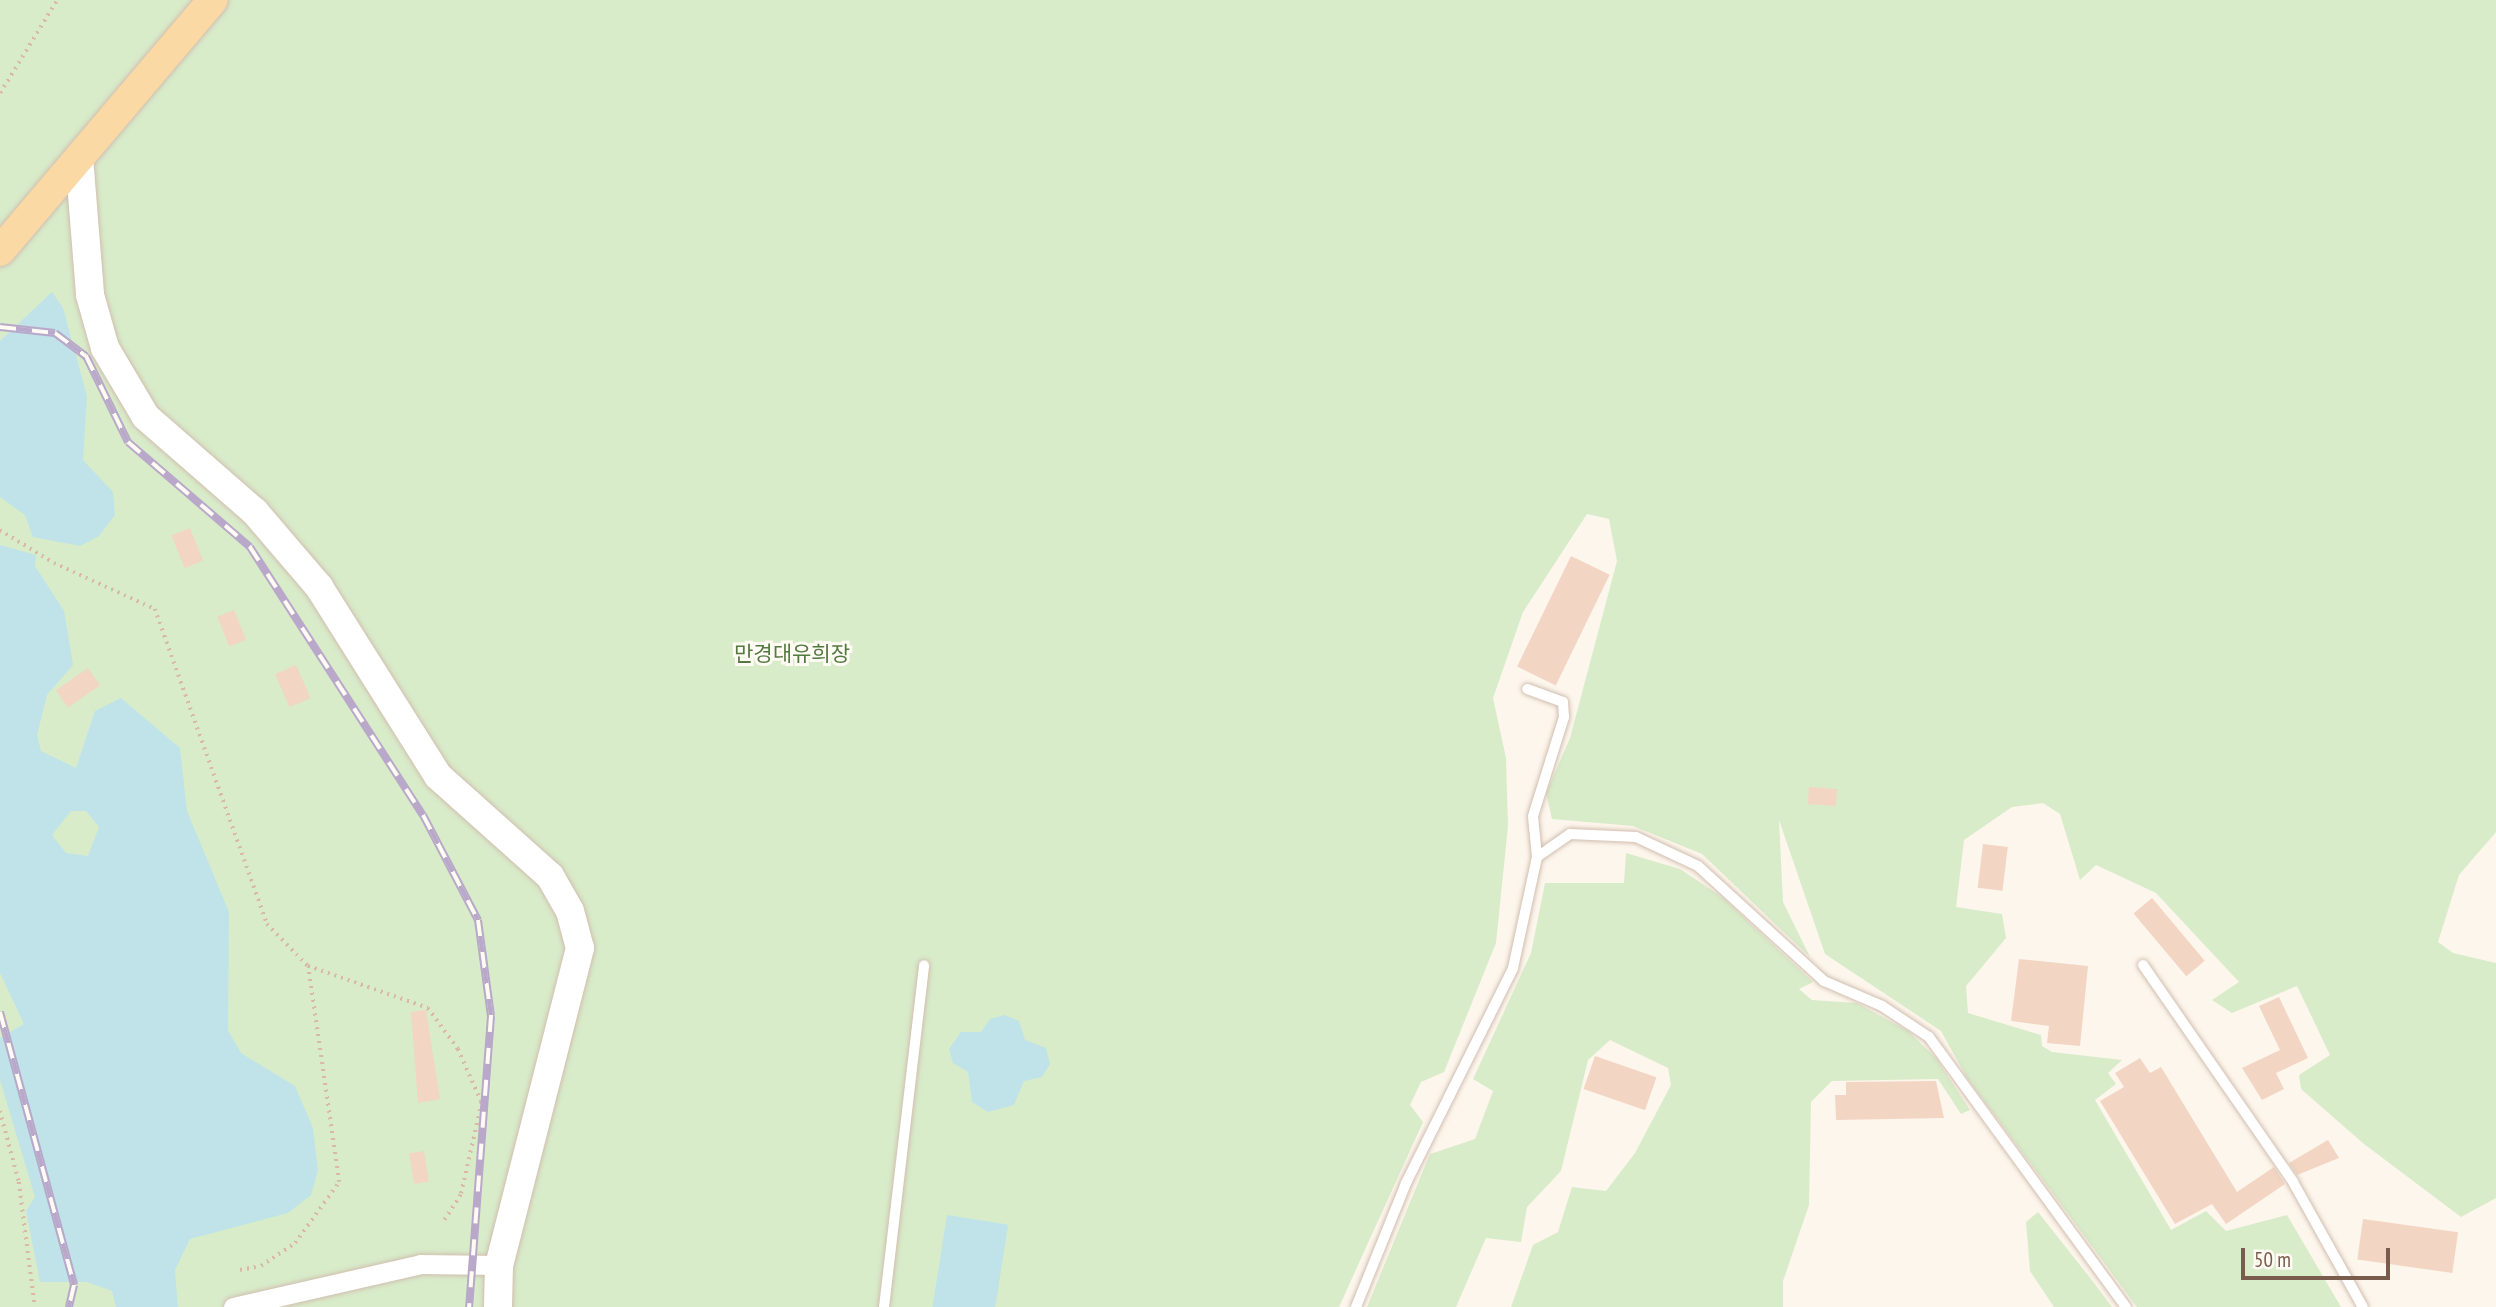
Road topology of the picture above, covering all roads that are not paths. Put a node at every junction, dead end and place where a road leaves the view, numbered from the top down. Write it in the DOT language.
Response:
graph roads {
  1 [pos="213,0"];
  2 [pos="79,157"];
  3 [pos="0,251"];
  4 [pos="1527,689"];
  5 [pos="1537,858"];
  6 [pos="924,965"];
  7 [pos="2143,965"];
  8 [pos="499,1265"];
  9 [pos="233,1307"];
  10 [pos="498,1307"];
  11 [pos="884,1307"];
  12 [pos="1356,1307"];
  13 [pos="2126,1307"];
  14 [pos="2362,1307"];
  1 -- 2 [label="main road"];
  2 -- 3 [label="main road"];
  2 -- 8 [label="street"];
  4 -- 5 [label="lane"];
  5 -- 12 [label="lane"];
  5 -- 13 [label="lane"];
  6 -- 11 [label="lane"];
  7 -- 14 [label="lane"];
  8 -- 9 [label="street"];
  8 -- 10 [label="street"];
}
